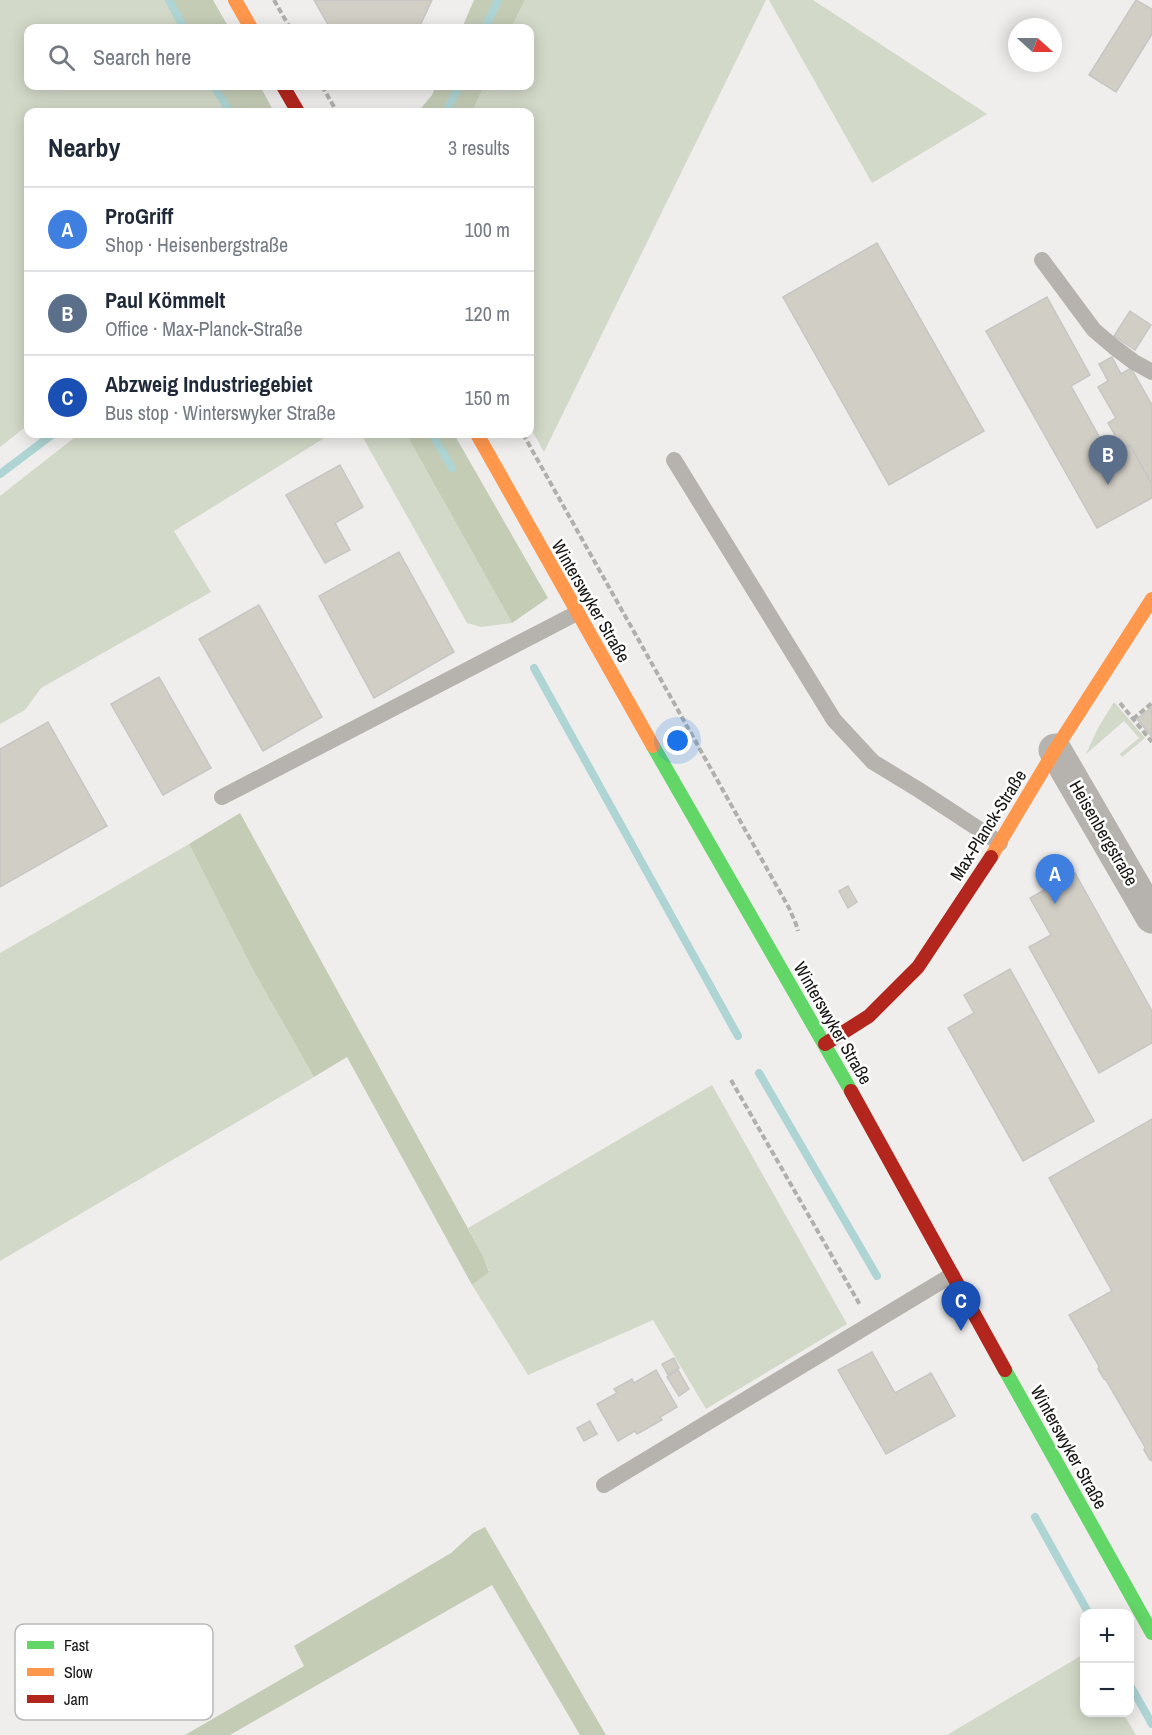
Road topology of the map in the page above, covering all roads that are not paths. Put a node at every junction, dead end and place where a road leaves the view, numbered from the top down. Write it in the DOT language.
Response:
graph roads {
  1 [pos="236,0"];
  2 [pos="249,24"];
  3 [pos="285,90"];
  4 [pos="296,108"];
  5 [pos="1042,260"];
  6 [pos="1152,372"];
  7 [pos="479,438"];
  8 [pos="674,460"];
  9 [pos="1152,598"];
  10 [pos="577,613"];
  11 [pos="1055,750"];
  12 [pos="222,797"];
  13 [pos="1000,843"];
  14 [pos="1152,917"];
  15 [pos="825,1044"];
  16 [pos="952,1275"];
  17 [pos="604,1485"];
  18 [pos="1152,1633"];
  1 -- 2 [label="street"];
  3 -- 4 [label="street"];
  5 -- 6 [label="lane"];
  7 -- 10 [label="street, Winterswyker Straße"];
  8 -- 13 [label="lane"];
  9 -- 11 [label="street, Max-Planck-Straße"];
  10 -- 12 [label="lane"];
  10 -- 15 [label="street, Winterswyker Straße"];
  11 -- 13 [label="street, Max-Planck-Straße"];
  11 -- 14 [label="street, Heisenbergstraße"];
  13 -- 15 [label="street, Max-Planck-Straße"];
  15 -- 16 [label="street, Winterswyker Straße"];
  16 -- 17 [label="lane"];
  16 -- 18 [label="street, Winterswyker Straße"];
}
